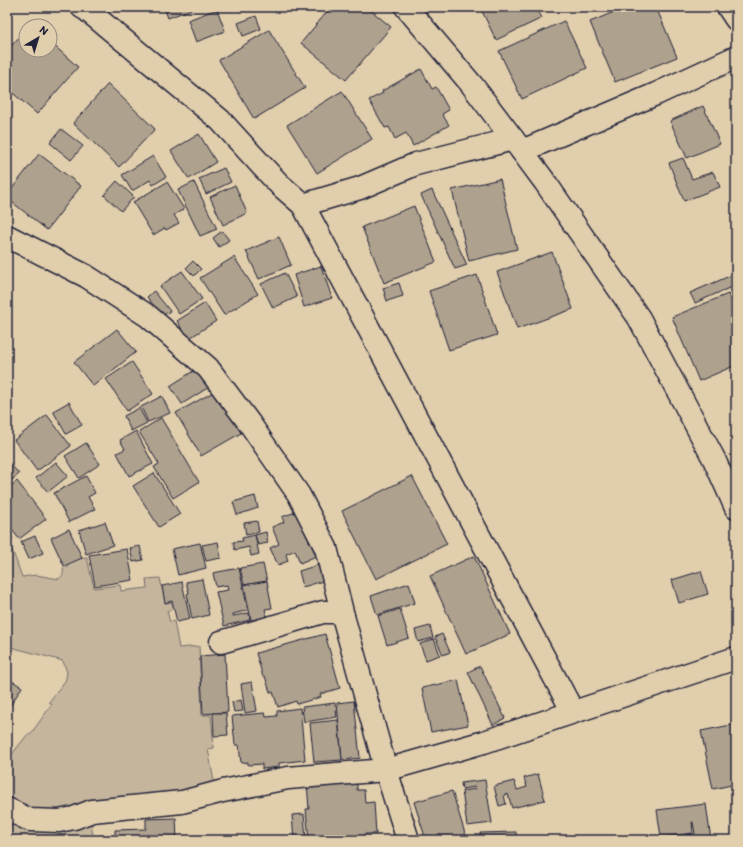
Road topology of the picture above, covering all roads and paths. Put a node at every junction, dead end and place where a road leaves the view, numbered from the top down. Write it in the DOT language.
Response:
graph roads {
  1 [pos="82,7"];
  2 [pos="406,7"];
  3 [pos="728,7"];
  4 [pos="736,19"];
  5 [pos="736,57"];
  6 [pos="517,145"];
  7 [pos="303,205"];
  8 [pos="7,236"];
  9 [pos="736,508"];
  10 [pos="343,616"];
  11 [pos="221,642"];
  12 [pos="736,658"];
  13 [pos="573,712"];
  14 [pos="386,770"];
  15 [pos="7,809"];
  16 [pos="408,840"];
  1 -- 7 [label="street"];
  2 -- 6 [label="street"];
  3 -- 4 [label="street"];
  5 -- 6 [label="street"];
  6 -- 7 [label="street"];
  6 -- 9 [label="street"];
  7 -- 13 [label="street"];
  8 -- 10 [label="street"];
  10 -- 11 [label="street"];
  10 -- 14 [label="street"];
  12 -- 13 [label="street"];
  13 -- 14 [label="street"];
  14 -- 15 [label="street"];
  14 -- 16 [label="street"];
}
